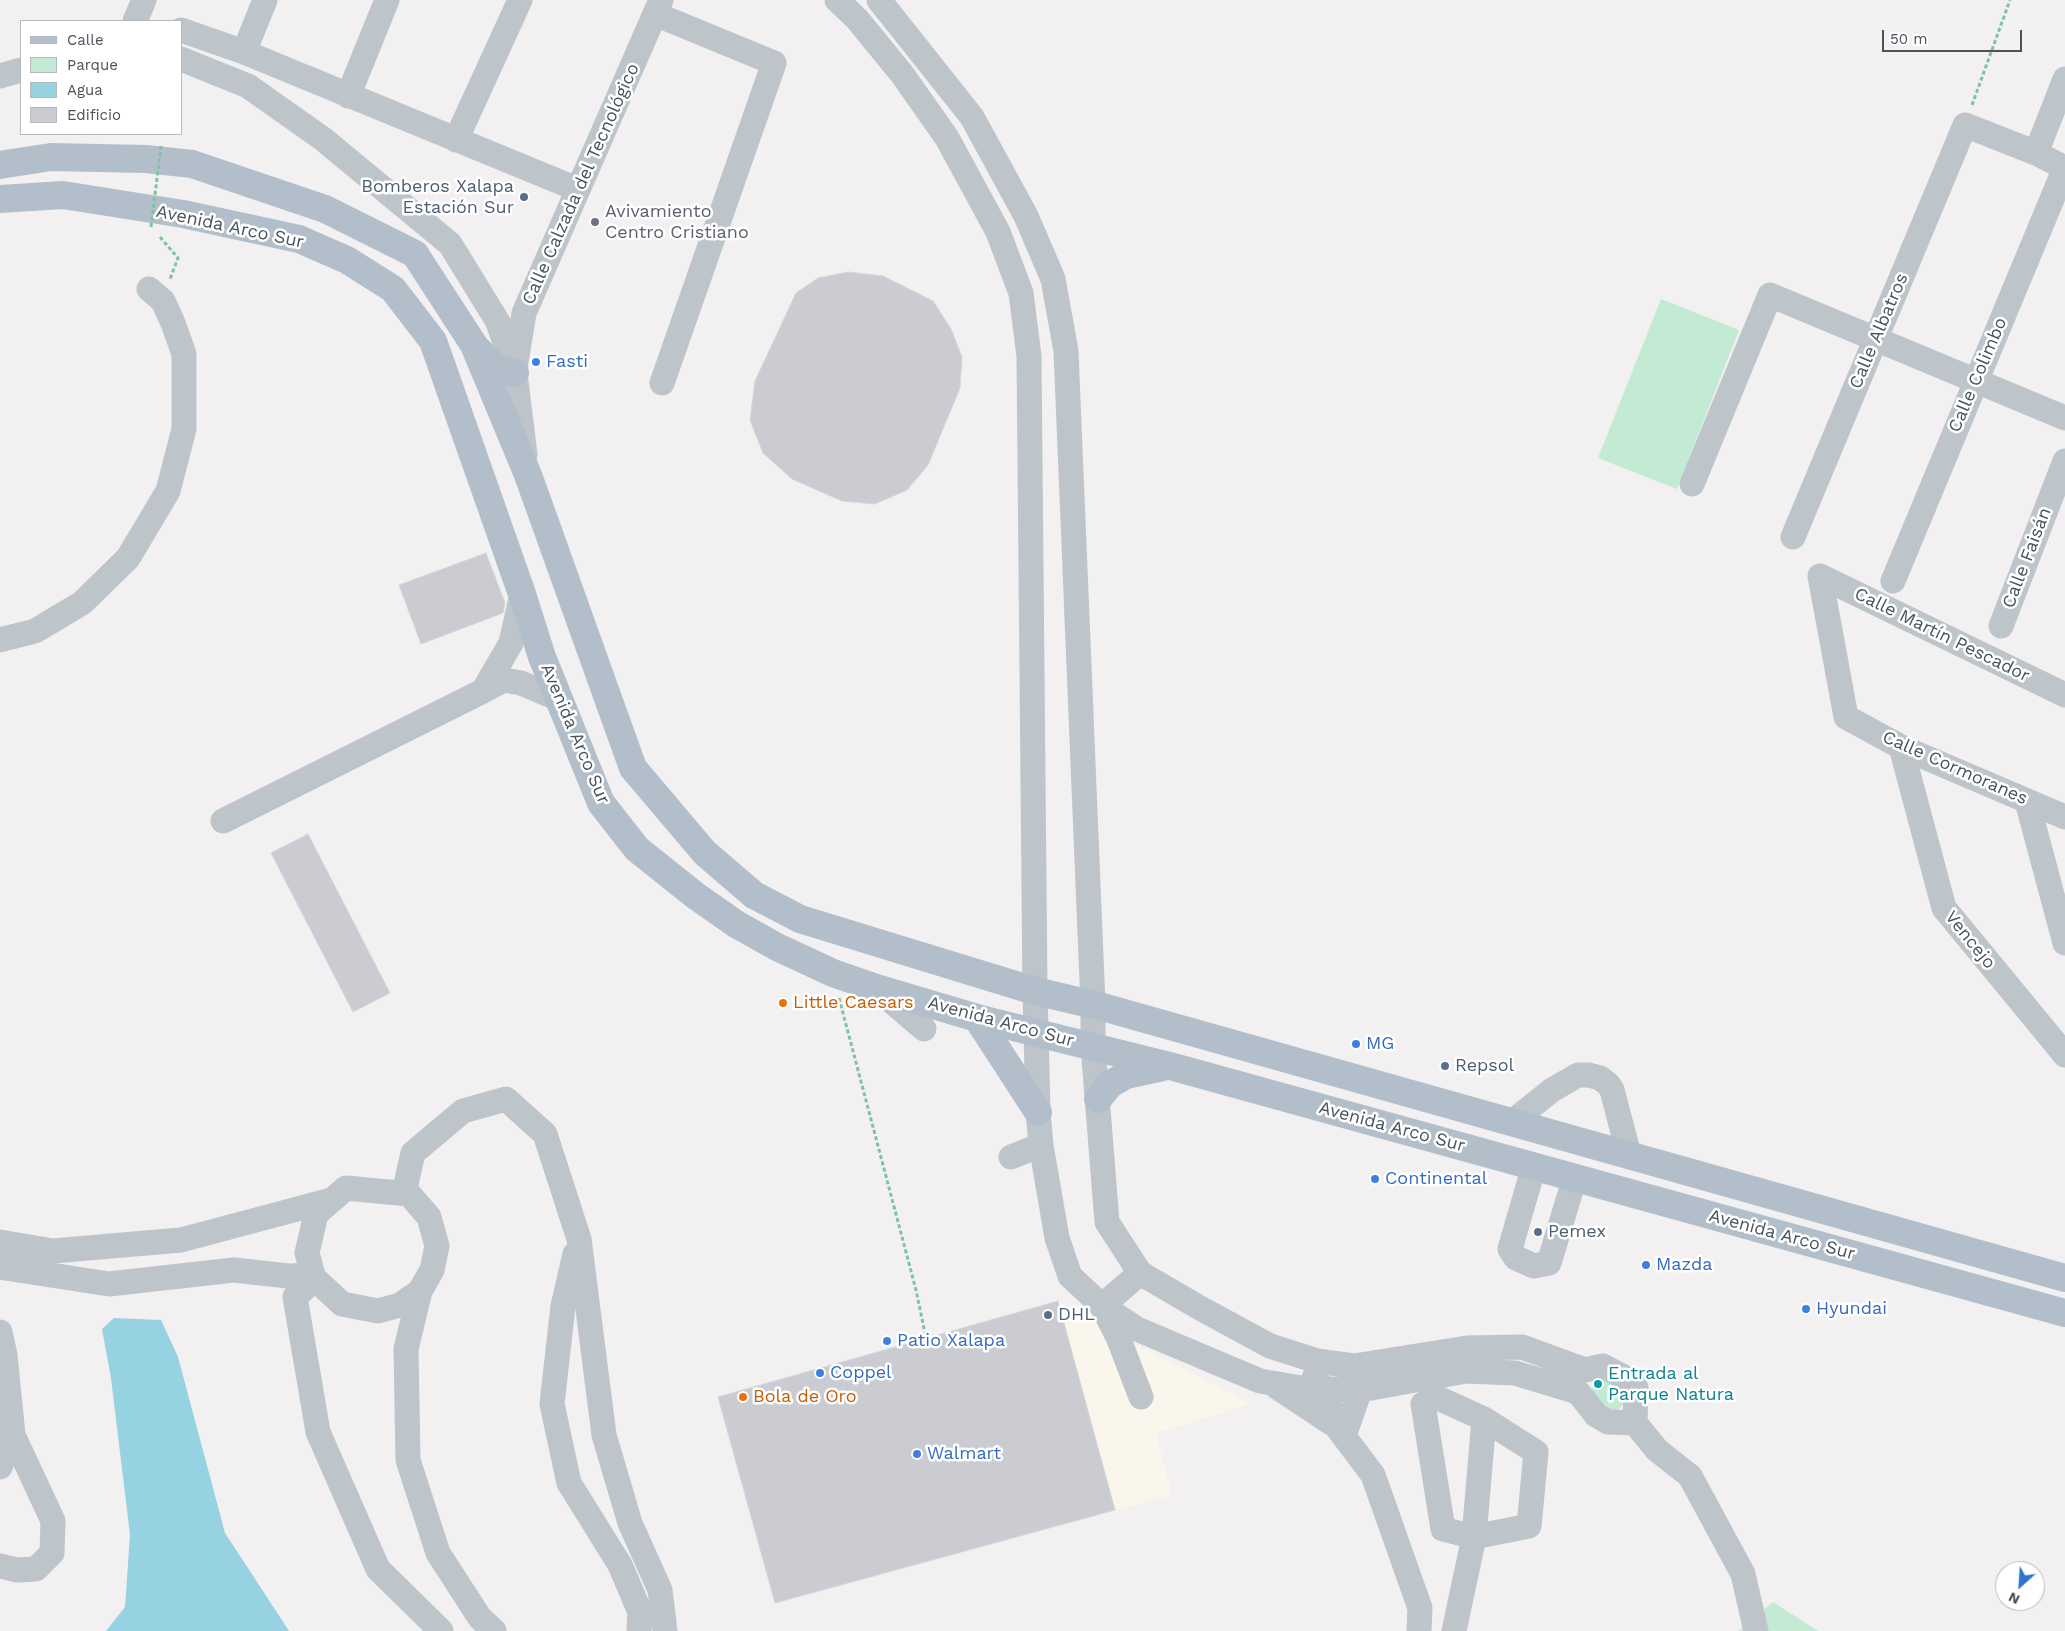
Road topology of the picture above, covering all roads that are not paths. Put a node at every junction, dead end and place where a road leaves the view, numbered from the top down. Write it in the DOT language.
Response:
graph roads {
  1 [pos="265,0"];
  2 [pos="387,0"];
  3 [pos="520,0"];
  4 [pos="837,0"];
  5 [pos="879,0"];
  6 [pos="658,7"];
  7 [pos="182,30"];
  8 [pos="244,52"];
  9 [pos="182,60"];
  10 [pos="20,70"];
  11 [pos="0,76"];
  12 [pos="2065,79"];
  13 [pos="348,96"];
  14 [pos="456,140"];
  15 [pos="2036,154"];
  16 [pos="0,165"];
  17 [pos="2065,168"];
  18 [pos="577,189"];
  19 [pos="0,199"];
  20 [pos="156,295"];
  21 [pos="1875,338"];
  22 [pos="474,346"];
  23 [pos="514,373"];
  24 [pos="1976,381"];
  25 [pos="662,383"];
  26 [pos="2065,418"];
  27 [pos="2065,461"];
  28 [pos="528,475"];
  29 [pos="1692,484"];
  30 [pos="1793,537"];
  31 [pos="1892,581"];
  32 [pos="522,594"];
  33 [pos="2001,626"];
  34 [pos="0,640"];
  35 [pos="483,691"];
  36 [pos="2065,695"];
  37 [pos="559,699"];
  38 [pos="1846,717"];
  39 [pos="1901,747"];
  40 [pos="2027,801"];
  41 [pos="2065,817"];
  42 [pos="223,821"];
  43 [pos="2065,944"];
  44 [pos="876,988"];
  45 [pos="1035,991"];
  46 [pos="1093,1005"];
  47 [pos="977,1018"];
  48 [pos="924,1029"];
  49 [pos="1035,1032"];
  50 [pos="1093,1046"];
  51 [pos="2065,1055"];
  52 [pos="1170,1066"];
  53 [pos="1098,1100"];
  54 [pos="1038,1112"];
  55 [pos="1512,1122"];
  56 [pos="1041,1145"];
  57 [pos="1629,1155"];
  58 [pos="1011,1157"];
  59 [pos="1534,1166"];
  60 [pos="1575,1178"];
  61 [pos="404,1193"];
  62 [pos="331,1200"];
  63 [pos="579,1239"];
  64 [pos="0,1242"];
  65 [pos="36,1248"];
  66 [pos="1140,1273"];
  67 [pos="34,1274"];
  68 [pos="3,1275"];
  69 [pos="314,1277"];
  70 [pos="2065,1278"];
  71 [pos="420,1291"];
  72 [pos="1102,1306"];
  73 [pos="2065,1313"];
  74 [pos="0,1332"];
  75 [pos="1280,1349"];
  76 [pos="1369,1364"];
  77 [pos="1581,1381"];
  78 [pos="1265,1382"];
  79 [pos="1324,1389"];
  80 [pos="1360,1390"];
  81 [pos="1141,1397"];
  82 [pos="1484,1419"];
  83 [pos="1635,1423"];
  84 [pos="1340,1431"];
  85 [pos="13,1435"];
  86 [pos="0,1467"];
  87 [pos="1474,1537"];
  88 [pos="0,1566"];
  89 [pos="441,1631"];
  90 [pos="494,1631"];
  91 [pos="639,1631"];
  92 [pos="665,1631"];
  93 [pos="1419,1631"];
  94 [pos="1454,1631"];
  95 [pos="1756,1631"];
  1 -- 8 [label="street"];
  2 -- 13 [label="street"];
  3 -- 14 [label="street"];
  4 -- 45 [label="street"];
  5 -- 46 [label="street"];
  6 -- 18 [label="street, Calle Calzada del Tecnológico"];
  6 -- 25 [label="street"];
  7 -- 8 [label="street"];
  8 -- 13 [label="street"];
  9 -- 23 [label="street"];
  10 -- 11 [label="street"];
  12 -- 15 [label="street"];
  13 -- 14 [label="street"];
  14 -- 18 [label="street"];
  15 -- 17 [label="street"];
  15 -- 21 [label="street, Calle Albatros"];
  16 -- 22 [label="main road, Avenida Arco Sur"];
  17 -- 24 [label="street, Calle Colimbo"];
  18 -- 23 [label="street, Calle Calzada del Tecnológico"];
  19 -- 32 [label="main road, Avenida Arco Sur"];
  20 -- 34 [label="street"];
  21 -- 24 [label="street"];
  21 -- 29 [label="street"];
  21 -- 30 [label="street, Calle Albatros"];
  22 -- 23 [label="main road"];
  22 -- 28 [label="main road, Avenida Arco Sur"];
  23 -- 28 [label="street"];
  24 -- 26 [label="street"];
  24 -- 31 [label="street, Calle Colimbo"];
  27 -- 33 [label="street, Calle Faisán"];
  28 -- 45 [label="main road, Avenida Arco Sur"];
  32 -- 35 [label="street"];
  32 -- 37 [label="main road, Avenida Arco Sur"];
  35 -- 37 [label="street"];
  35 -- 42 [label="street"];
  36 -- 38 [label="street, Calle Martín Pescador"];
  37 -- 44 [label="main road, Avenida Arco Sur"];
  38 -- 39 [label="street, Calle Cormoranes"];
  39 -- 40 [label="street, Calle Cormoranes"];
  39 -- 51 [label="street, Vencejo"];
  40 -- 41 [label="street, Calle Cormoranes"];
  40 -- 43 [label="street"];
  44 -- 47 [label="main road, Avenida Arco Sur"];
  44 -- 48 [label="street"];
  45 -- 46 [label="main road, Avenida Arco Sur"];
  45 -- 49 [label="street"];
  46 -- 50 [label="street"];
  46 -- 55 [label="main road, Avenida Arco Sur"];
  47 -- 49 [label="main road, Avenida Arco Sur"];
  47 -- 54 [label="main road"];
  49 -- 50 [label="main road, Avenida Arco Sur"];
  49 -- 54 [label="street"];
  50 -- 52 [label="main road, Avenida Arco Sur"];
  50 -- 53 [label="street"];
  52 -- 53 [label="main road"];
  52 -- 59 [label="main road, Avenida Arco Sur"];
  53 -- 66 [label="street"];
  54 -- 56 [label="street"];
  55 -- 57 [label="main road, Avenida Arco Sur"];
  55 -- 57 [label="street"];
  56 -- 58 [label="street"];
  56 -- 72 [label="street"];
  57 -- 70 [label="main road, Avenida Arco Sur"];
  59 -- 60 [label="main road, Avenida Arco Sur"];
  59 -- 60 [label="street"];
  60 -- 73 [label="main road, Avenida Arco Sur"];
  61 -- 62 [label="street"];
  61 -- 63 [label="street"];
  61 -- 71 [label="street"];
  62 -- 65 [label="street"];
  62 -- 69 [label="street"];
  63 -- 91 [label="street"];
  63 -- 92 [label="street"];
  64 -- 65 [label="street"];
  65 -- 67 [label="street"];
  66 -- 72 [label="street"];
  66 -- 75 [label="street"];
  67 -- 68 [label="street"];
  67 -- 69 [label="street"];
  69 -- 71 [label="street"];
  69 -- 89 [label="street"];
  71 -- 90 [label="street"];
  72 -- 78 [label="street"];
  72 -- 81 [label="street"];
  74 -- 85 [label="street"];
  75 -- 76 [label="street"];
  75 -- 78 [label="street"];
  75 -- 79 [label="street"];
  76 -- 77 [label="street"];
  76 -- 79 [label="street"];
  77 -- 80 [label="street"];
  77 -- 83 [label="street"];
  77 -- 83 [label="street"];
  78 -- 79 [label="street"];
  78 -- 84 [label="street"];
  79 -- 80 [label="street"];
  79 -- 84 [label="street"];
  80 -- 84 [label="street"];
  82 -- 87 [label="street"];
  82 -- 87 [label="street"];
  82 -- 87 [label="street"];
  83 -- 95 [label="street"];
  84 -- 93 [label="street"];
  85 -- 86 [label="street"];
  85 -- 88 [label="street"];
  87 -- 94 [label="street"];
}
